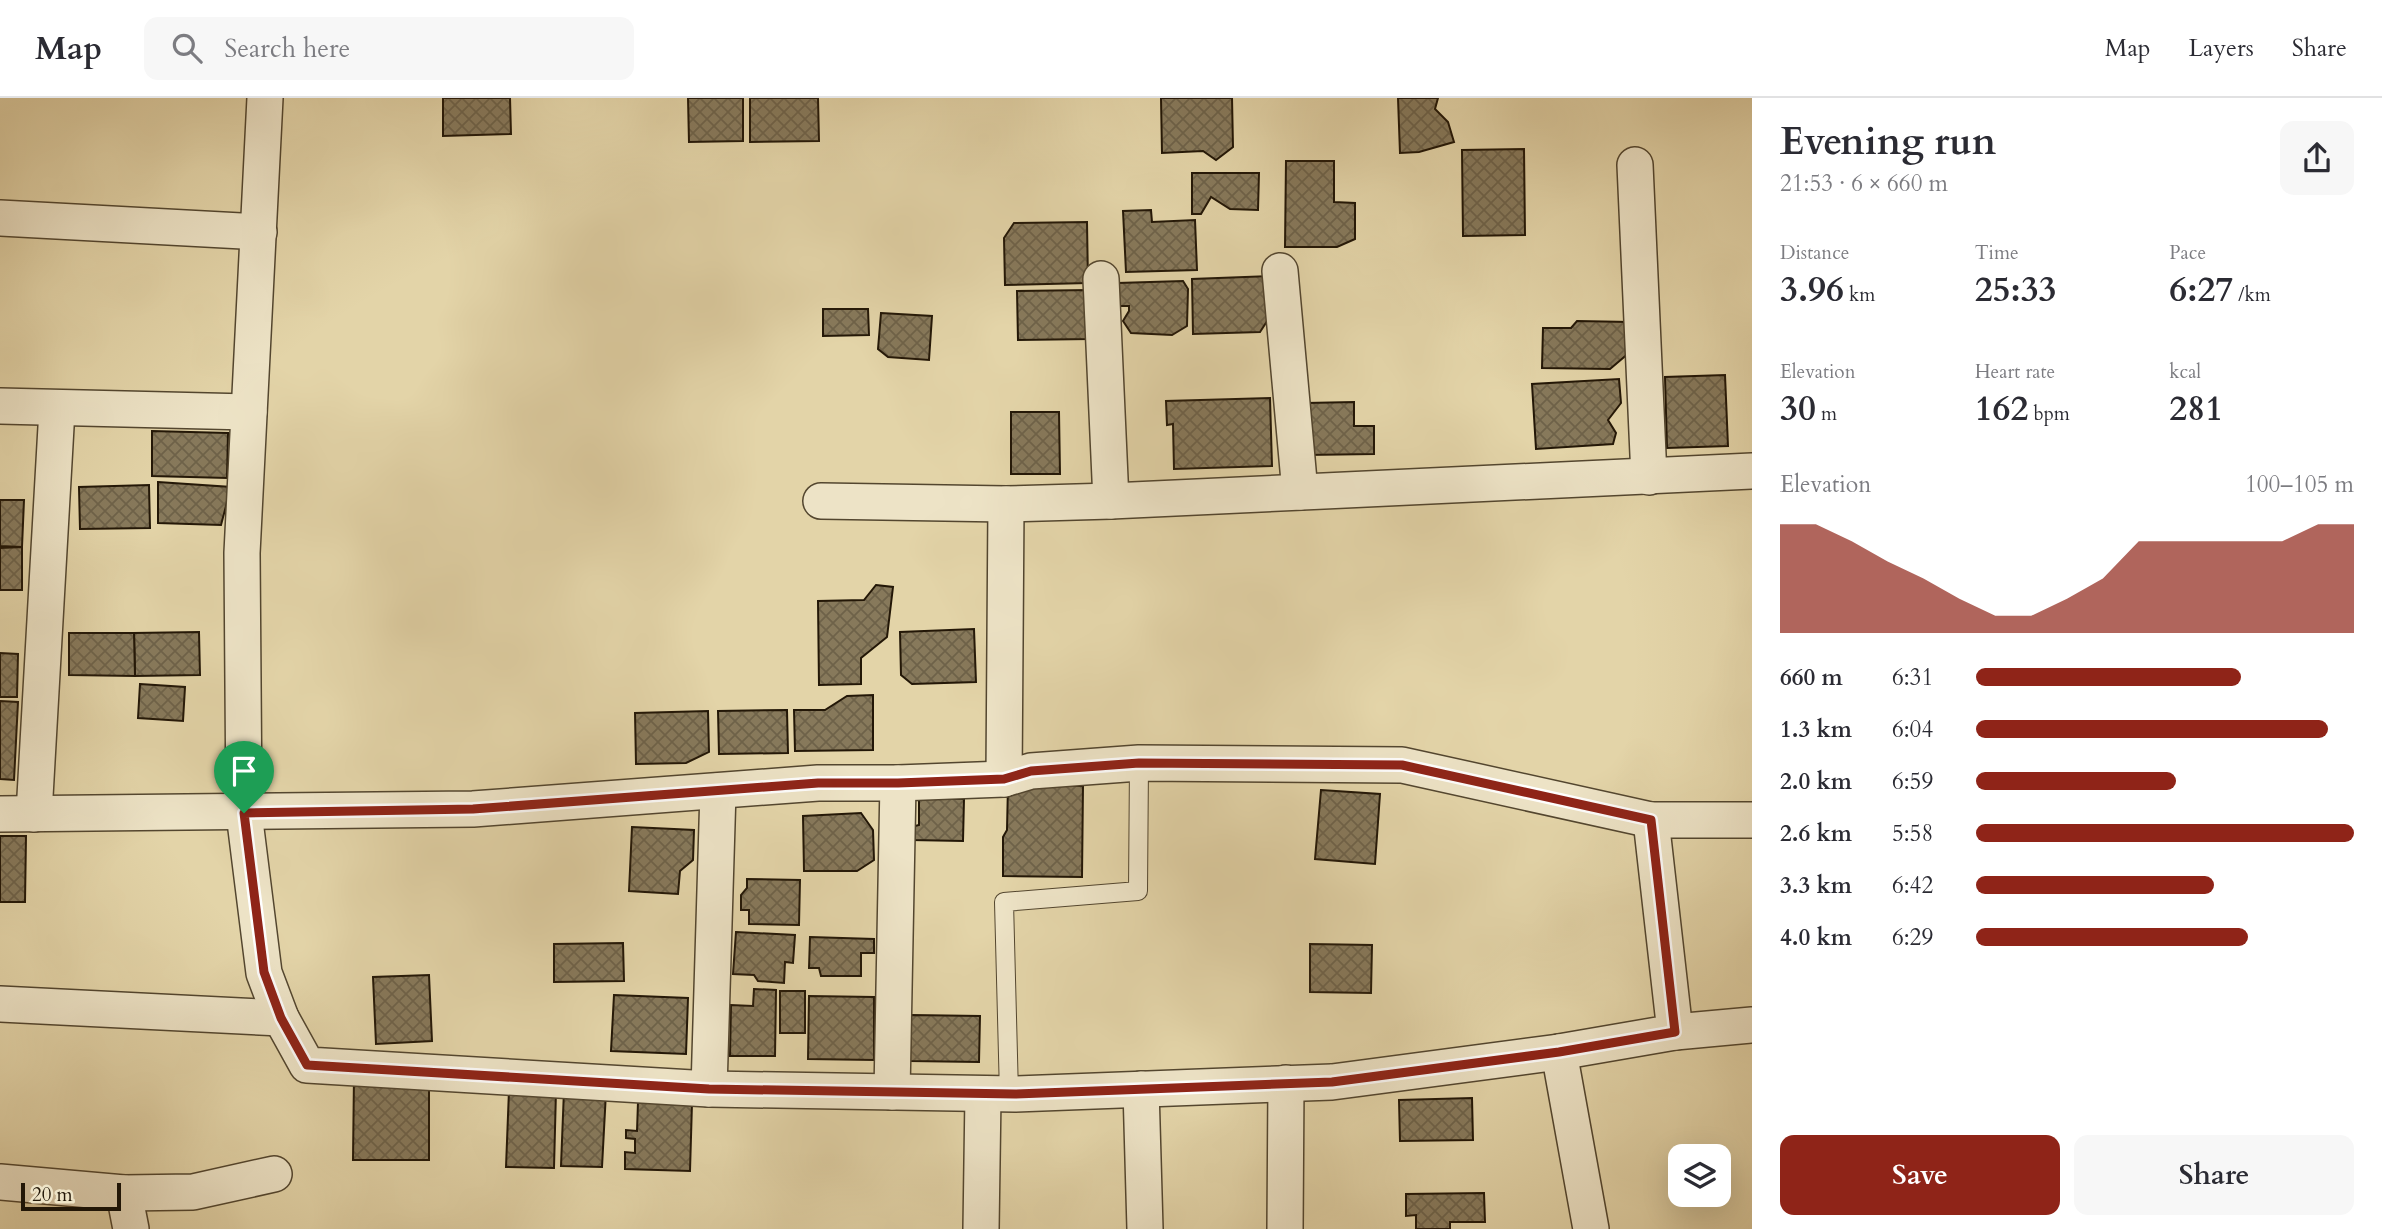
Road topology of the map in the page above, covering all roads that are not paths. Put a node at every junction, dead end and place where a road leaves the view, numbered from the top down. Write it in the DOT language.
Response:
graph roads {
  1 [pos="265,98"];
  2 [pos="1635,165"];
  3 [pos="0,218"];
  4 [pos="259,232"];
  5 [pos="1280,271"];
  6 [pos="1101,279"];
  7 [pos="0,406"];
  8 [pos="57,409"];
  9 [pos="249,412"];
  10 [pos="1752,471"];
  11 [pos="1648,477"];
  12 [pos="1300,492"];
  13 [pos="821,501"];
  14 [pos="1111,501"];
  15 [pos="1006,504"];
  16 [pos="1139,763"];
  17 [pos="1004,779"];
  18 [pos="898,783"];
  19 [pos="718,791"];
  20 [pos="244,813"];
  21 [pos="0,814"];
  22 [pos="34,814"];
  23 [pos="1651,820"];
  24 [pos="1752,820"];
  25 [pos="0,1004"];
  26 [pos="281,1018"];
  27 [pos="1752,1025"];
  28 [pos="1675,1032"];
  29 [pos="1559,1052"];
  30 [pos="1286,1083"];
  31 [pos="709,1089"];
  32 [pos="1141,1089"];
  33 [pos="892,1092"];
  34 [pos="996,1094"];
  35 [pos="274,1174"];
  36 [pos="0,1182"];
  37 [pos="124,1193"];
  38 [pos="131,1229"];
  39 [pos="981,1229"];
  40 [pos="1145,1229"];
  41 [pos="1285,1229"];
  42 [pos="1591,1229"];
  1 -- 4 [label="street"];
  2 -- 11 [label="street"];
  3 -- 4 [label="street"];
  4 -- 9 [label="street"];
  5 -- 12 [label="street"];
  6 -- 14 [label="street"];
  7 -- 8 [label="street"];
  8 -- 9 [label="street"];
  8 -- 22 [label="street"];
  9 -- 20 [label="street"];
  10 -- 11 [label="street"];
  11 -- 12 [label="street"];
  12 -- 14 [label="street"];
  13 -- 15 [label="street"];
  14 -- 15 [label="street"];
  15 -- 17 [label="street"];
  16 -- 17 [label="street"];
  16 -- 23 [label="street"];
  16 -- 34 [label="lane"];
  17 -- 18 [label="street"];
  18 -- 19 [label="street"];
  18 -- 33 [label="street"];
  19 -- 20 [label="street"];
  19 -- 31 [label="street"];
  20 -- 22 [label="street"];
  20 -- 26 [label="street"];
  21 -- 22 [label="street"];
  23 -- 24 [label="street"];
  23 -- 28 [label="street"];
  25 -- 26 [label="street"];
  26 -- 31 [label="street"];
  27 -- 28 [label="street"];
  28 -- 29 [label="street"];
  29 -- 30 [label="street"];
  29 -- 42 [label="street"];
  30 -- 32 [label="street"];
  30 -- 41 [label="street"];
  31 -- 33 [label="street"];
  32 -- 34 [label="street"];
  32 -- 40 [label="street"];
  33 -- 34 [label="street"];
  34 -- 39 [label="street"];
  35 -- 37 [label="street"];
  36 -- 37 [label="street"];
  37 -- 38 [label="street"];
}
